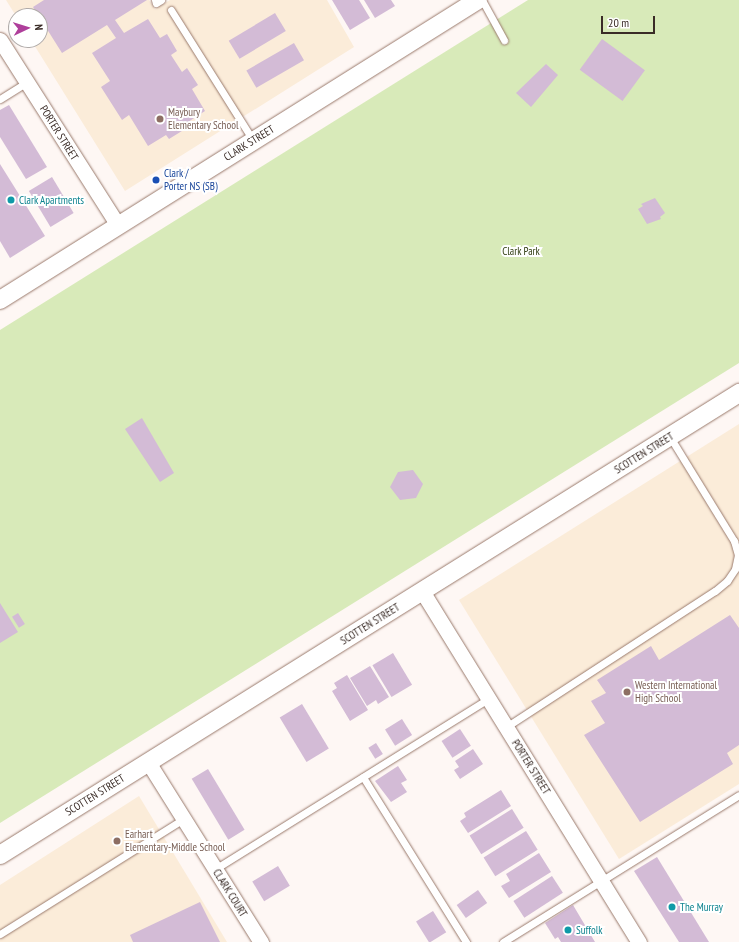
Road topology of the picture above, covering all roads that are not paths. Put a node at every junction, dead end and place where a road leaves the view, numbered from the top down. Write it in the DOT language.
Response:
graph roads {
  1 [pos="155,0"];
  2 [pos="161,0"];
  3 [pos="478,0"];
  4 [pos="482,0"];
  5 [pos="171,10"];
  6 [pos="0,40"];
  7 [pos="504,40"];
  8 [pos="27,82"];
  9 [pos="0,99"];
  10 [pos="253,140"];
  11 [pos="118,225"];
  12 [pos="0,300"];
  13 [pos="739,393"];
  14 [pos="670,437"];
  15 [pos="422,591"];
  16 [pos="488,699"];
  17 [pos="506,727"];
  18 [pos="148,762"];
  19 [pos="362,777"];
  20 [pos="739,795"];
  21 [pos="182,820"];
  22 [pos="0,855"];
  23 [pos="215,869"];
  24 [pos="601,881"];
  25 [pos="0,934"];
  26 [pos="261,942"];
  27 [pos="466,942"];
  28 [pos="503,942"];
  29 [pos="639,942"];
  1 -- 2 [label="lane"];
  3 -- 10 [label="street, CLARK STREET"];
  4 -- 7 [label="lane"];
  5 -- 10 [label="lane"];
  6 -- 8 [label="street, PORTER STREET"];
  8 -- 9 [label="lane"];
  8 -- 11 [label="street, PORTER STREET"];
  10 -- 11 [label="street, CLARK STREET"];
  11 -- 12 [label="street, CLARK STREET"];
  13 -- 14 [label="street, SCOTTEN STREET"];
  14 -- 15 [label="street, SCOTTEN STREET"];
  14 -- 17 [label="lane"];
  15 -- 16 [label="street, PORTER STREET"];
  15 -- 18 [label="street, SCOTTEN STREET"];
  16 -- 17 [label="street, PORTER STREET"];
  16 -- 19 [label="lane"];
  17 -- 24 [label="street, PORTER STREET"];
  18 -- 21 [label="street, CLARK COURT"];
  18 -- 22 [label="street, SCOTTEN STREET"];
  19 -- 23 [label="lane"];
  19 -- 27 [label="lane"];
  20 -- 24 [label="lane"];
  21 -- 23 [label="street, CLARK COURT"];
  21 -- 25 [label="lane"];
  23 -- 26 [label="street, CLARK COURT"];
  24 -- 28 [label="lane"];
  24 -- 29 [label="street, PORTER STREET"];
}
